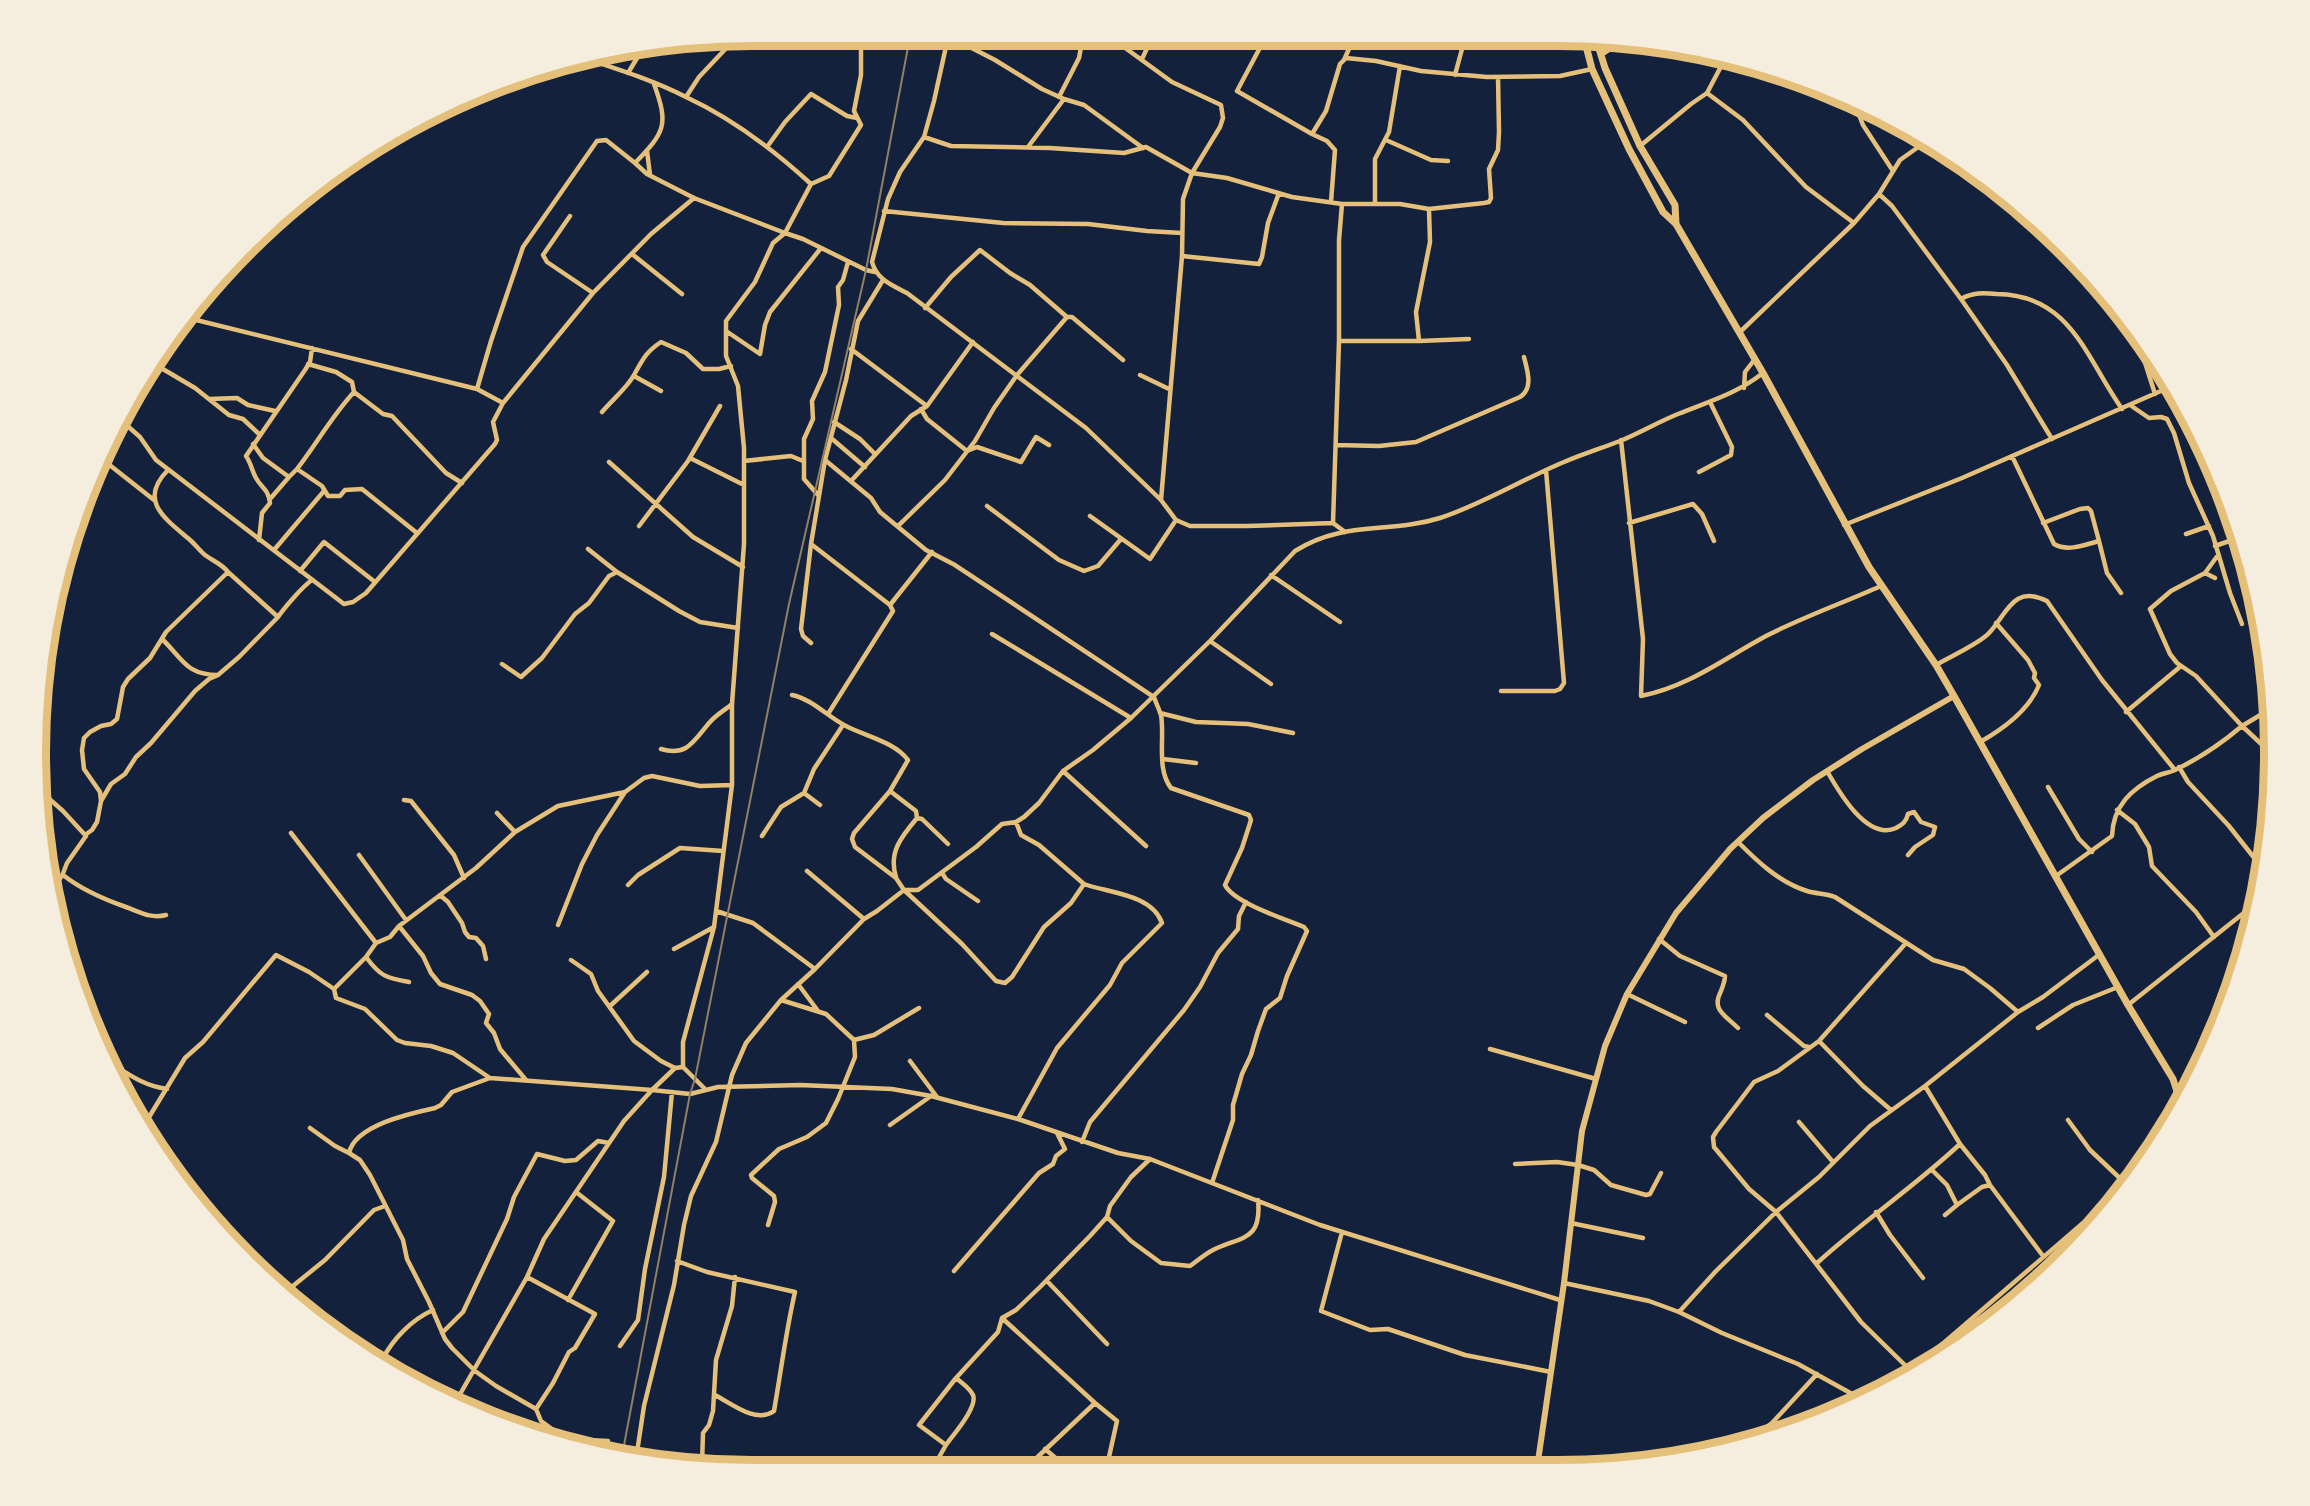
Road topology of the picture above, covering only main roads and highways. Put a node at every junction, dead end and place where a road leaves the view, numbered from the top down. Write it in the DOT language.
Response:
graph roads {
  1 [pos="1586,47"];
  2 [pos="1598,48"];
  3 [pos="1676,224"];
  4 [pos="1954,696"];
  5 [pos="2177,1091"];
  6 [pos="1538,1460"];
  1 -- 3 [label="highway"];
  2 -- 3 [label="highway"];
  3 -- 4 [label="highway"];
  4 -- 5 [label="highway"];
  4 -- 6 [label="main road"];
}
